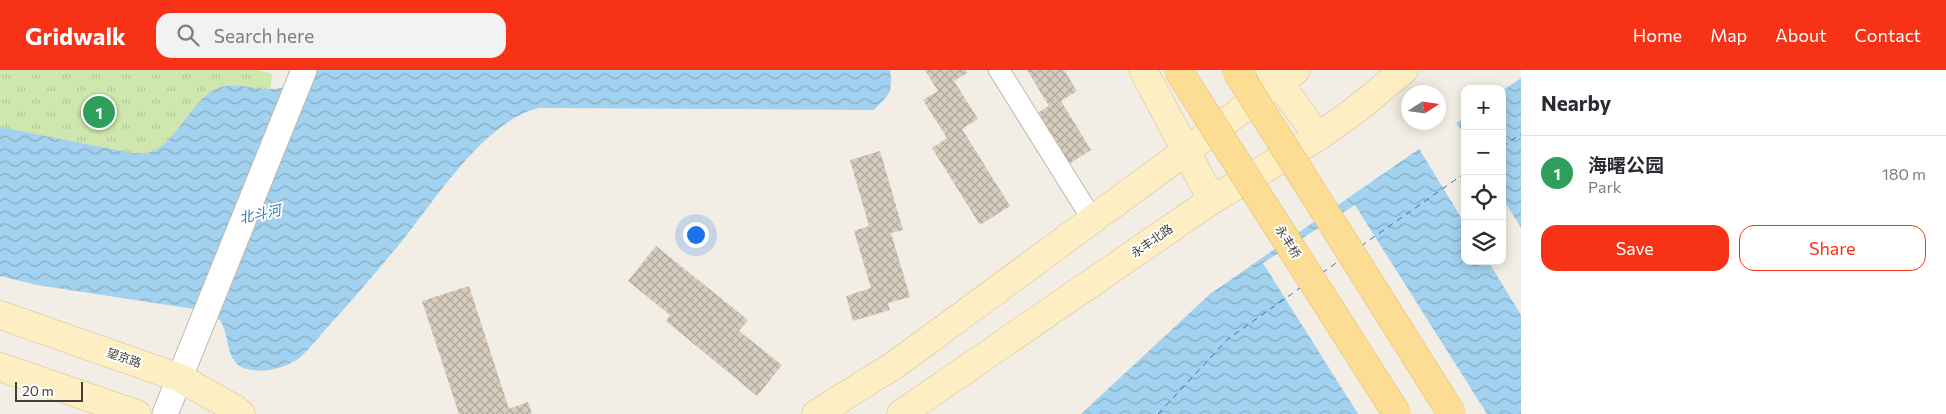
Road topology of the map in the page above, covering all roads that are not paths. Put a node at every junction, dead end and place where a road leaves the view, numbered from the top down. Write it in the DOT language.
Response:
graph roads {
  1 [pos="304,70"];
  2 [pos="999,70"];
  3 [pos="1143,70"];
  4 [pos="1178,70"];
  5 [pos="1236,70"];
  6 [pos="1404,70"];
  7 [pos="1282,74"];
  8 [pos="1318,137"];
  9 [pos="1186,150"];
  10 [pos="1212,200"];
  11 [pos="1092,219"];
  12 [pos="0,315"];
  13 [pos="0,367"];
  14 [pos="180,378"];
  15 [pos="137,414"];
  16 [pos="165,414"];
  17 [pos="241,414"];
  18 [pos="816,414"];
  19 [pos="901,414"];
  20 [pos="1397,414"];
  21 [pos="1452,414"];
  1 -- 14 [label="street"];
  2 -- 11 [label="street"];
  3 -- 9 [label="main road"];
  4 -- 20 [label="main road, 永丰桥, bridge"];
  5 -- 21 [label="main road, bridge"];
  6 -- 8 [label="main road, 永丰北路"];
  7 -- 8 [label="main road"];
  7 -- 9 [label="main road"];
  8 -- 10 [label="main road, 永丰北路"];
  9 -- 10 [label="main road"];
  9 -- 11 [label="main road"];
  10 -- 19 [label="main road, 永丰北路"];
  11 -- 18 [label="main road"];
  12 -- 14 [label="main road, 望京路"];
  13 -- 15 [label="main road"];
  14 -- 16 [label="street"];
  14 -- 17 [label="main road, 望京路"];
}
